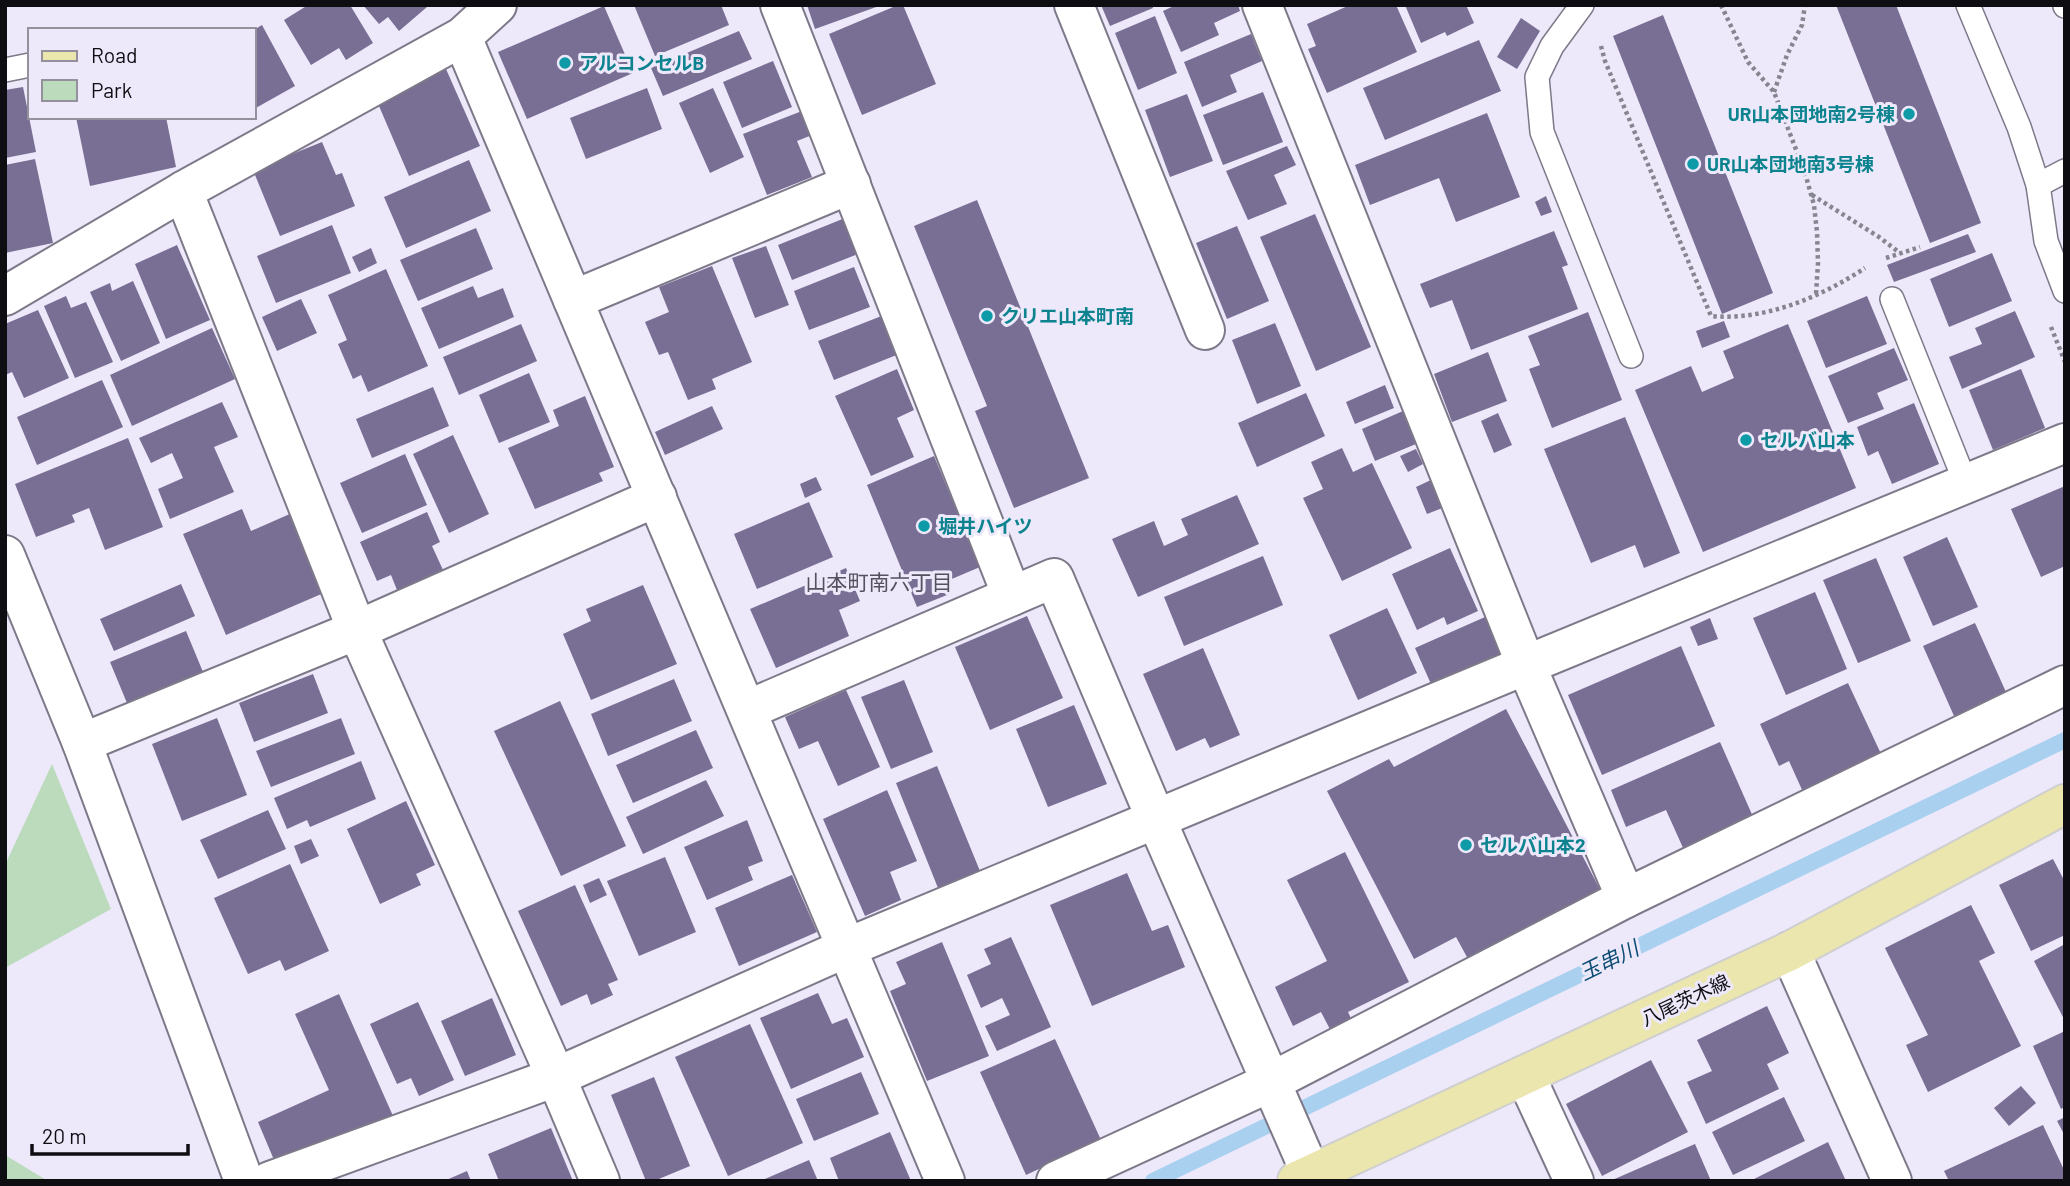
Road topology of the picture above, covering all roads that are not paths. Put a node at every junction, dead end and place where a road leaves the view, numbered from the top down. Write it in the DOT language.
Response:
graph roads {
  1 [pos="497,5"];
  2 [pos="780,5"];
  3 [pos="1074,5"];
  4 [pos="1262,5"];
  5 [pos="1582,5"];
  6 [pos="1968,5"];
  7 [pos="462,37"];
  8 [pos="28,65"];
  9 [pos="5,70"];
  10 [pos="2065,171"];
  11 [pos="851,184"];
  12 [pos="2038,185"];
  13 [pos="183,191"];
  14 [pos="2065,291"];
  15 [pos="5,296"];
  16 [pos="1892,299"];
  17 [pos="573,300"];
  18 [pos="1205,330"];
  19 [pos="1631,356"];
  20 [pos="2065,443"];
  21 [pos="1966,484"];
  22 [pos="657,497"];
  23 [pos="5,555"];
  24 [pos="1012,596"];
  25 [pos="357,630"];
  26 [pos="1526,665"];
  27 [pos="2065,685"];
  28 [pos="747,710"];
  29 [pos="82,743"];
  30 [pos="2065,804"];
  31 [pos="1156,819"];
  32 [pos="1626,898"];
  33 [pos="846,948"];
  34 [pos="1790,951"];
  35 [pos="1525,1074"];
  36 [pos="556,1077"];
  37 [pos="1275,1091"];
  38 [pos="1302,1167"];
  39 [pos="244,1181"];
  40 [pos="270,1181"];
  41 [pos="600,1181"];
  42 [pos="945,1181"];
  43 [pos="1056,1181"];
  44 [pos="1574,1181"];
  45 [pos="1892,1181"];
  1 -- 7 [label="street"];
  2 -- 11 [label="street"];
  3 -- 18 [label="street"];
  4 -- 26 [label="street"];
  5 -- 19 [label="lane"];
  6 -- 12 [label="lane"];
  7 -- 13 [label="street"];
  7 -- 17 [label="street"];
  8 -- 9 [label="lane"];
  10 -- 12 [label="lane"];
  11 -- 17 [label="street"];
  11 -- 24 [label="street"];
  12 -- 14 [label="lane"];
  13 -- 15 [label="street"];
  13 -- 25 [label="street"];
  16 -- 21 [label="lane"];
  17 -- 22 [label="street"];
  20 -- 21 [label="street"];
  21 -- 26 [label="street"];
  22 -- 25 [label="street"];
  22 -- 28 [label="street"];
  23 -- 29 [label="street"];
  24 -- 28 [label="street"];
  24 -- 31 [label="street"];
  25 -- 29 [label="street"];
  25 -- 36 [label="street"];
  26 -- 31 [label="street"];
  26 -- 32 [label="street"];
  27 -- 32 [label="street"];
  28 -- 33 [label="street"];
  29 -- 39 [label="street"];
  30 -- 34 [label="main road, 八尾茨木線"];
  31 -- 33 [label="street"];
  31 -- 37 [label="street"];
  32 -- 37 [label="street"];
  33 -- 36 [label="street"];
  33 -- 42 [label="street"];
  34 -- 35 [label="main road, 八尾茨木線"];
  34 -- 45 [label="street"];
  35 -- 38 [label="main road, 八尾茨木線"];
  35 -- 44 [label="street"];
  36 -- 40 [label="street"];
  36 -- 41 [label="street"];
  37 -- 38 [label="street"];
  37 -- 43 [label="street"];
}
